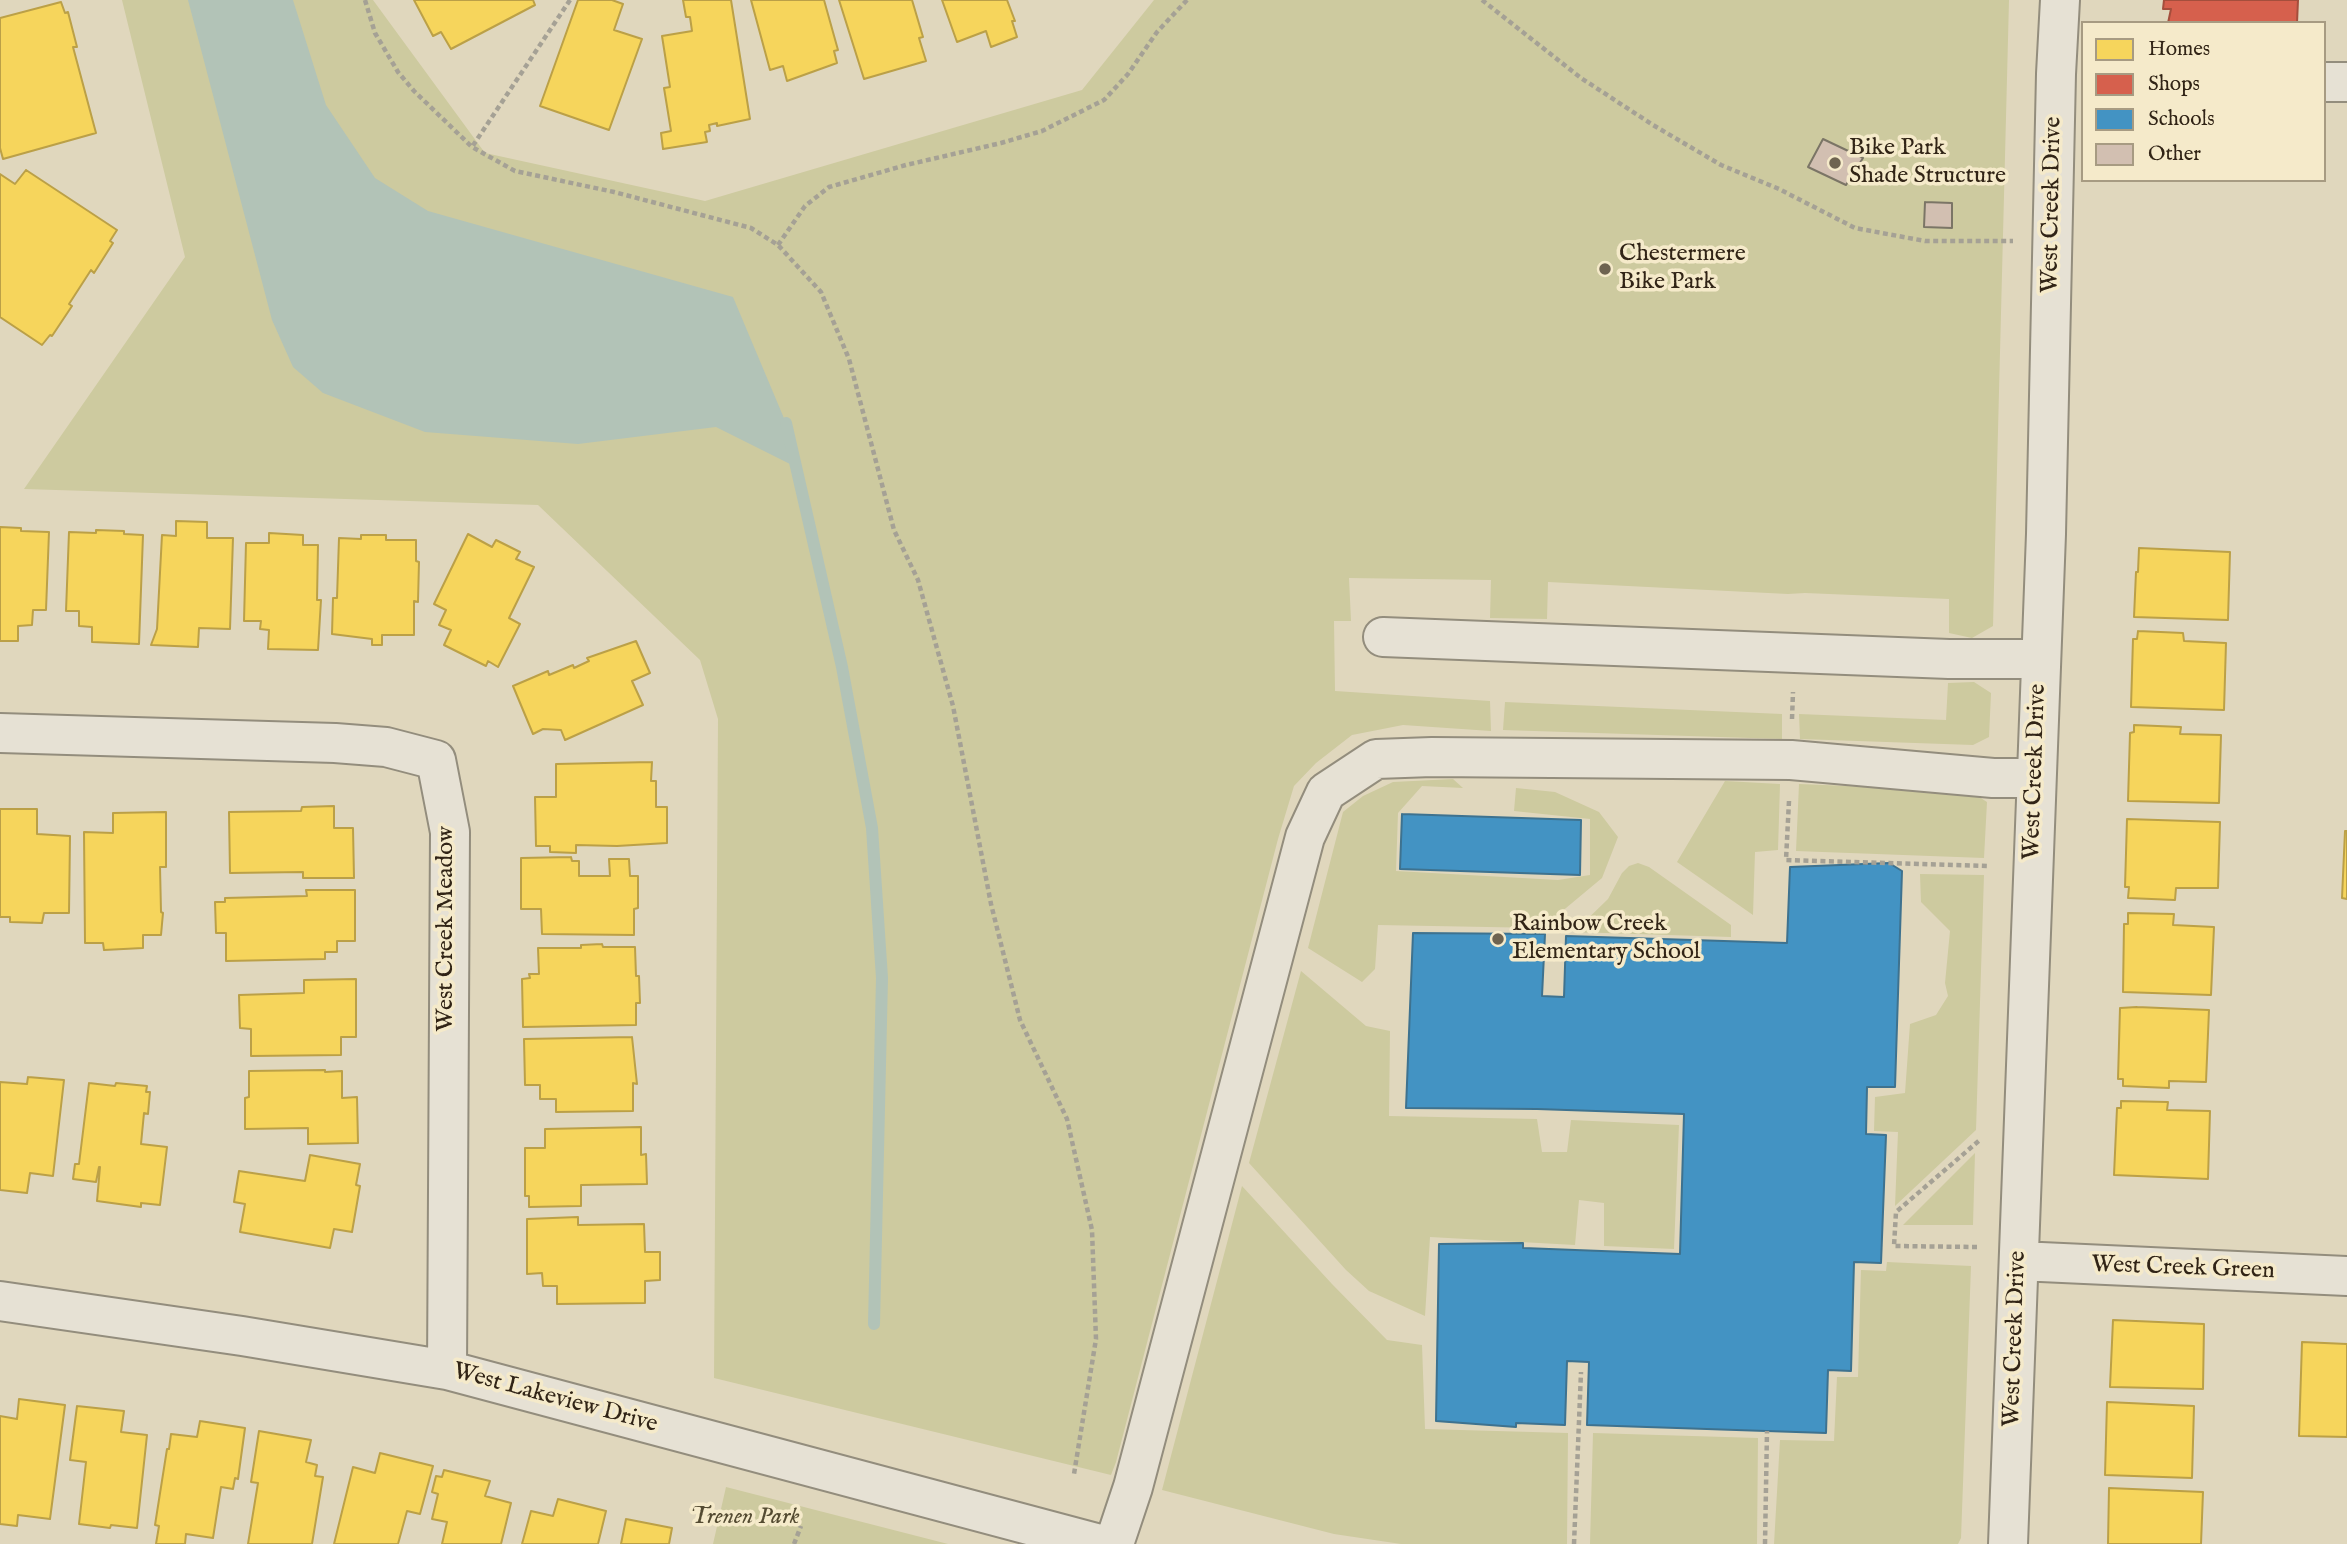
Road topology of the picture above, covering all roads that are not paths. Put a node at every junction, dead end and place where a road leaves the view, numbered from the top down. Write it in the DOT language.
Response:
graph roads {
  1 [pos="2060,0"];
  2 [pos="2069,74"];
  3 [pos="2326,82"];
  4 [pos="2347,82"];
  5 [pos="1383,638"];
  6 [pos="2040,659"];
  7 [pos="0,733"];
  8 [pos="2035,778"];
  9 [pos="2019,1261"];
  10 [pos="2347,1276"];
  11 [pos="0,1301"];
  12 [pos="447,1370"];
  13 [pos="1100,1544"];
  14 [pos="1114,1544"];
  15 [pos="2008,1544"];
  1 -- 2 [label="street, West Creek Drive"];
  2 -- 6 [label="street, West Creek Drive"];
  3 -- 4 [label="street"];
  5 -- 6 [label="street"];
  6 -- 8 [label="street, West Creek Drive"];
  7 -- 12 [label="street, West Creek Meadow"];
  8 -- 9 [label="street, West Creek Drive"];
  8 -- 14 [label="street"];
  9 -- 10 [label="street, West Creek Green"];
  9 -- 15 [label="street, West Creek Drive"];
  11 -- 12 [label="street, West Lakeview Drive"];
  12 -- 13 [label="street, West Lakeview Drive"];
}
